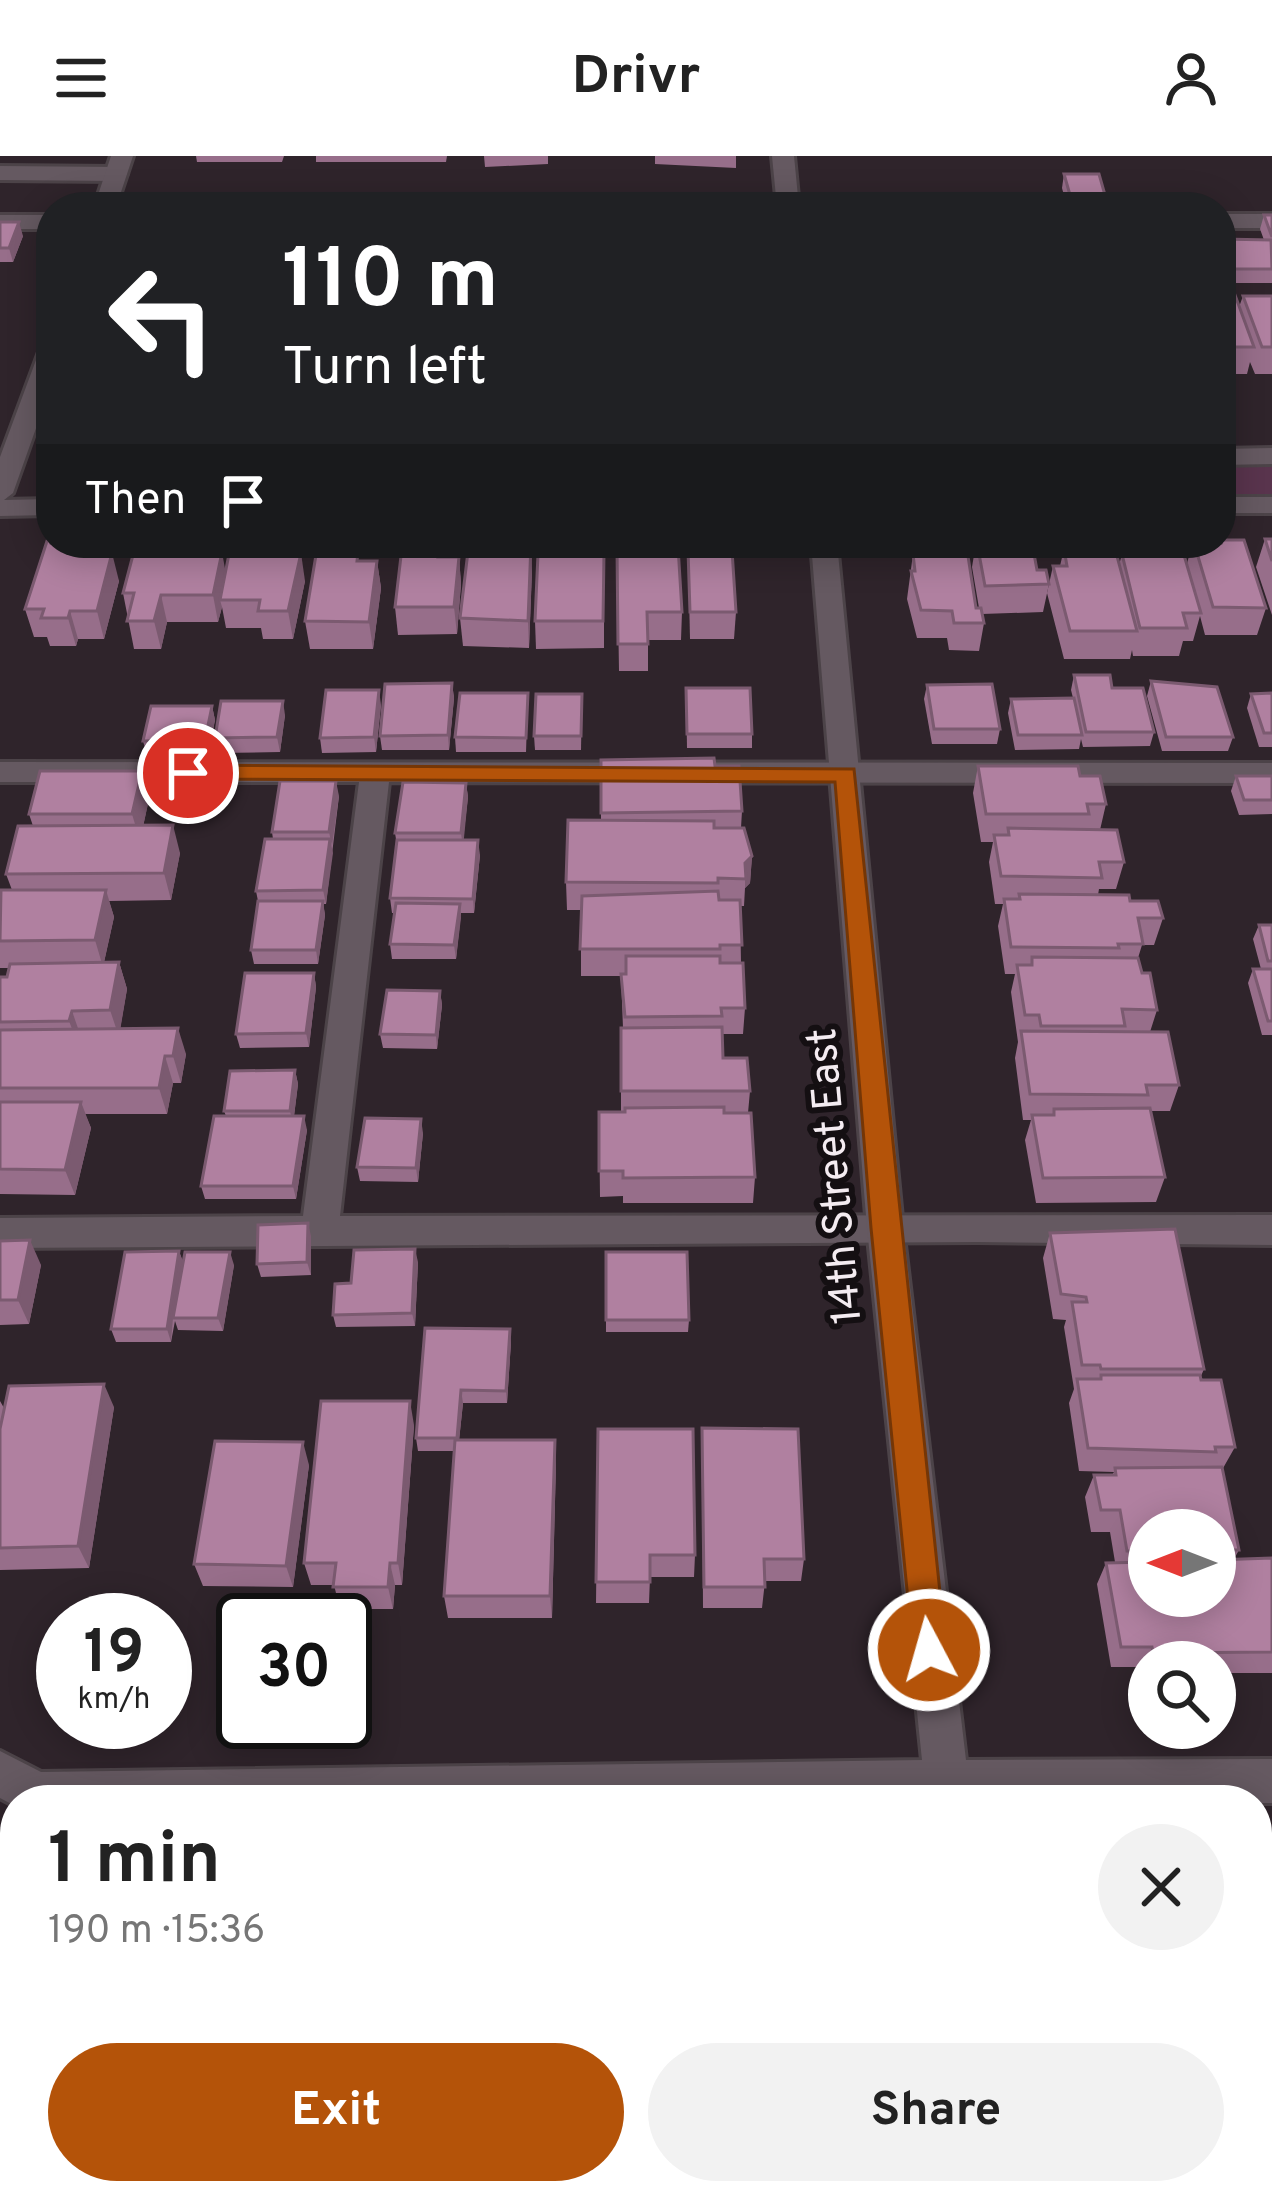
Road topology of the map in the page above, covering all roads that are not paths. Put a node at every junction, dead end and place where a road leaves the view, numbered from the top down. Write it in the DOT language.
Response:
graph roads {
  1 [pos="783,156"];
  2 [pos="119,165"];
  3 [pos="0,173"];
  4 [pos="787,192"];
  5 [pos="1236,221"];
  6 [pos="1272,221"];
  7 [pos="0,222"];
  8 [pos="36,222"];
  9 [pos="36,386"];
  10 [pos="6,454"];
  11 [pos="36,455"];
  12 [pos="1272,456"];
  13 [pos="1236,457"];
  14 [pos="0,493"];
  15 [pos="1236,505"];
  16 [pos="1272,505"];
  17 [pos="36,507"];
  18 [pos="0,508"];
  19 [pos="825,558"];
  20 [pos="0,772"];
  21 [pos="1272,772"];
  22 [pos="375,774"];
  23 [pos="846,774"];
  24 [pos="885,1228"];
  25 [pos="320,1230"];
  26 [pos="1272,1230"];
  27 [pos="0,1233"];
  28 [pos="1272,1781"];
  29 [pos="946,1785"];
  30 [pos="1142,1785"];
  1 -- 4 [label="street"];
  2 -- 3 [label="street"];
  5 -- 6 [label="street"];
  7 -- 8 [label="street"];
  9 -- 10 [label="street"];
  10 -- 11 [label="street"];
  10 -- 14 [label="street"];
  12 -- 13 [label="street"];
  15 -- 16 [label="street"];
  17 -- 18 [label="street"];
  19 -- 23 [label="street, 14th Street East"];
  20 -- 22 [label="street"];
  21 -- 23 [label="street"];
  22 -- 23 [label="street"];
  22 -- 25 [label="street"];
  23 -- 24 [label="street, 14th Street East"];
  24 -- 25 [label="street"];
  24 -- 26 [label="street"];
  24 -- 29 [label="street, 14th Street East"];
  25 -- 27 [label="street"];
  28 -- 30 [label="street"];
}
